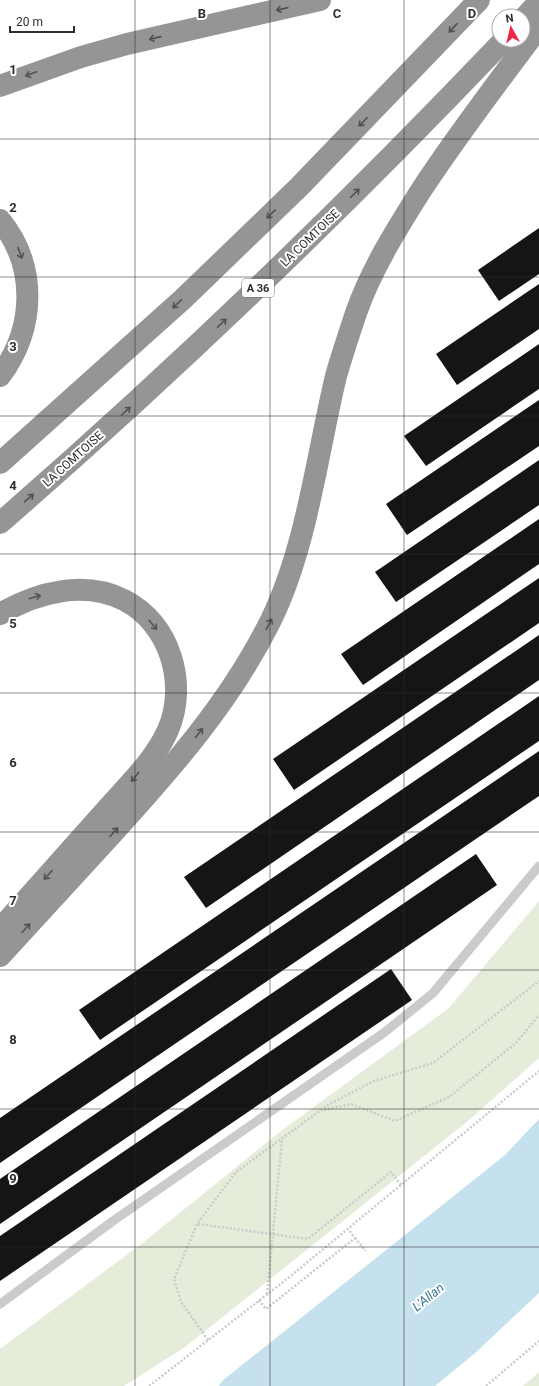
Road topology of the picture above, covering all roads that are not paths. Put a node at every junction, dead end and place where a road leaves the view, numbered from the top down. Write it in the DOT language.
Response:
graph roads {
  1 [pos="320,0"];
  2 [pos="479,0"];
  3 [pos="539,2"];
  4 [pos="531,11"];
  5 [pos="539,27"];
  6 [pos="496,48"];
  7 [pos="0,86"];
  8 [pos="0,220"];
  9 [pos="0,376"];
  10 [pos="0,463"];
  11 [pos="0,523"];
  12 [pos="0,614"];
  13 [pos="539,866"];
  14 [pos="0,929"];
  15 [pos="0,956"];
  16 [pos="0,1304"];
  1 -- 7 [label="highway, one-way"];
  2 -- 10 [label="highway, one-way"];
  3 -- 4 [label="highway"];
  15 -- 5 [label="highway, one-way"];
  11 -- 6 [label="highway, LA COMTOISE / A 36, one-way"];
  8 -- 9 [label="highway, one-way"];
  12 -- 14 [label="highway, one-way"];
  13 -- 16 [label="lane"];
}
